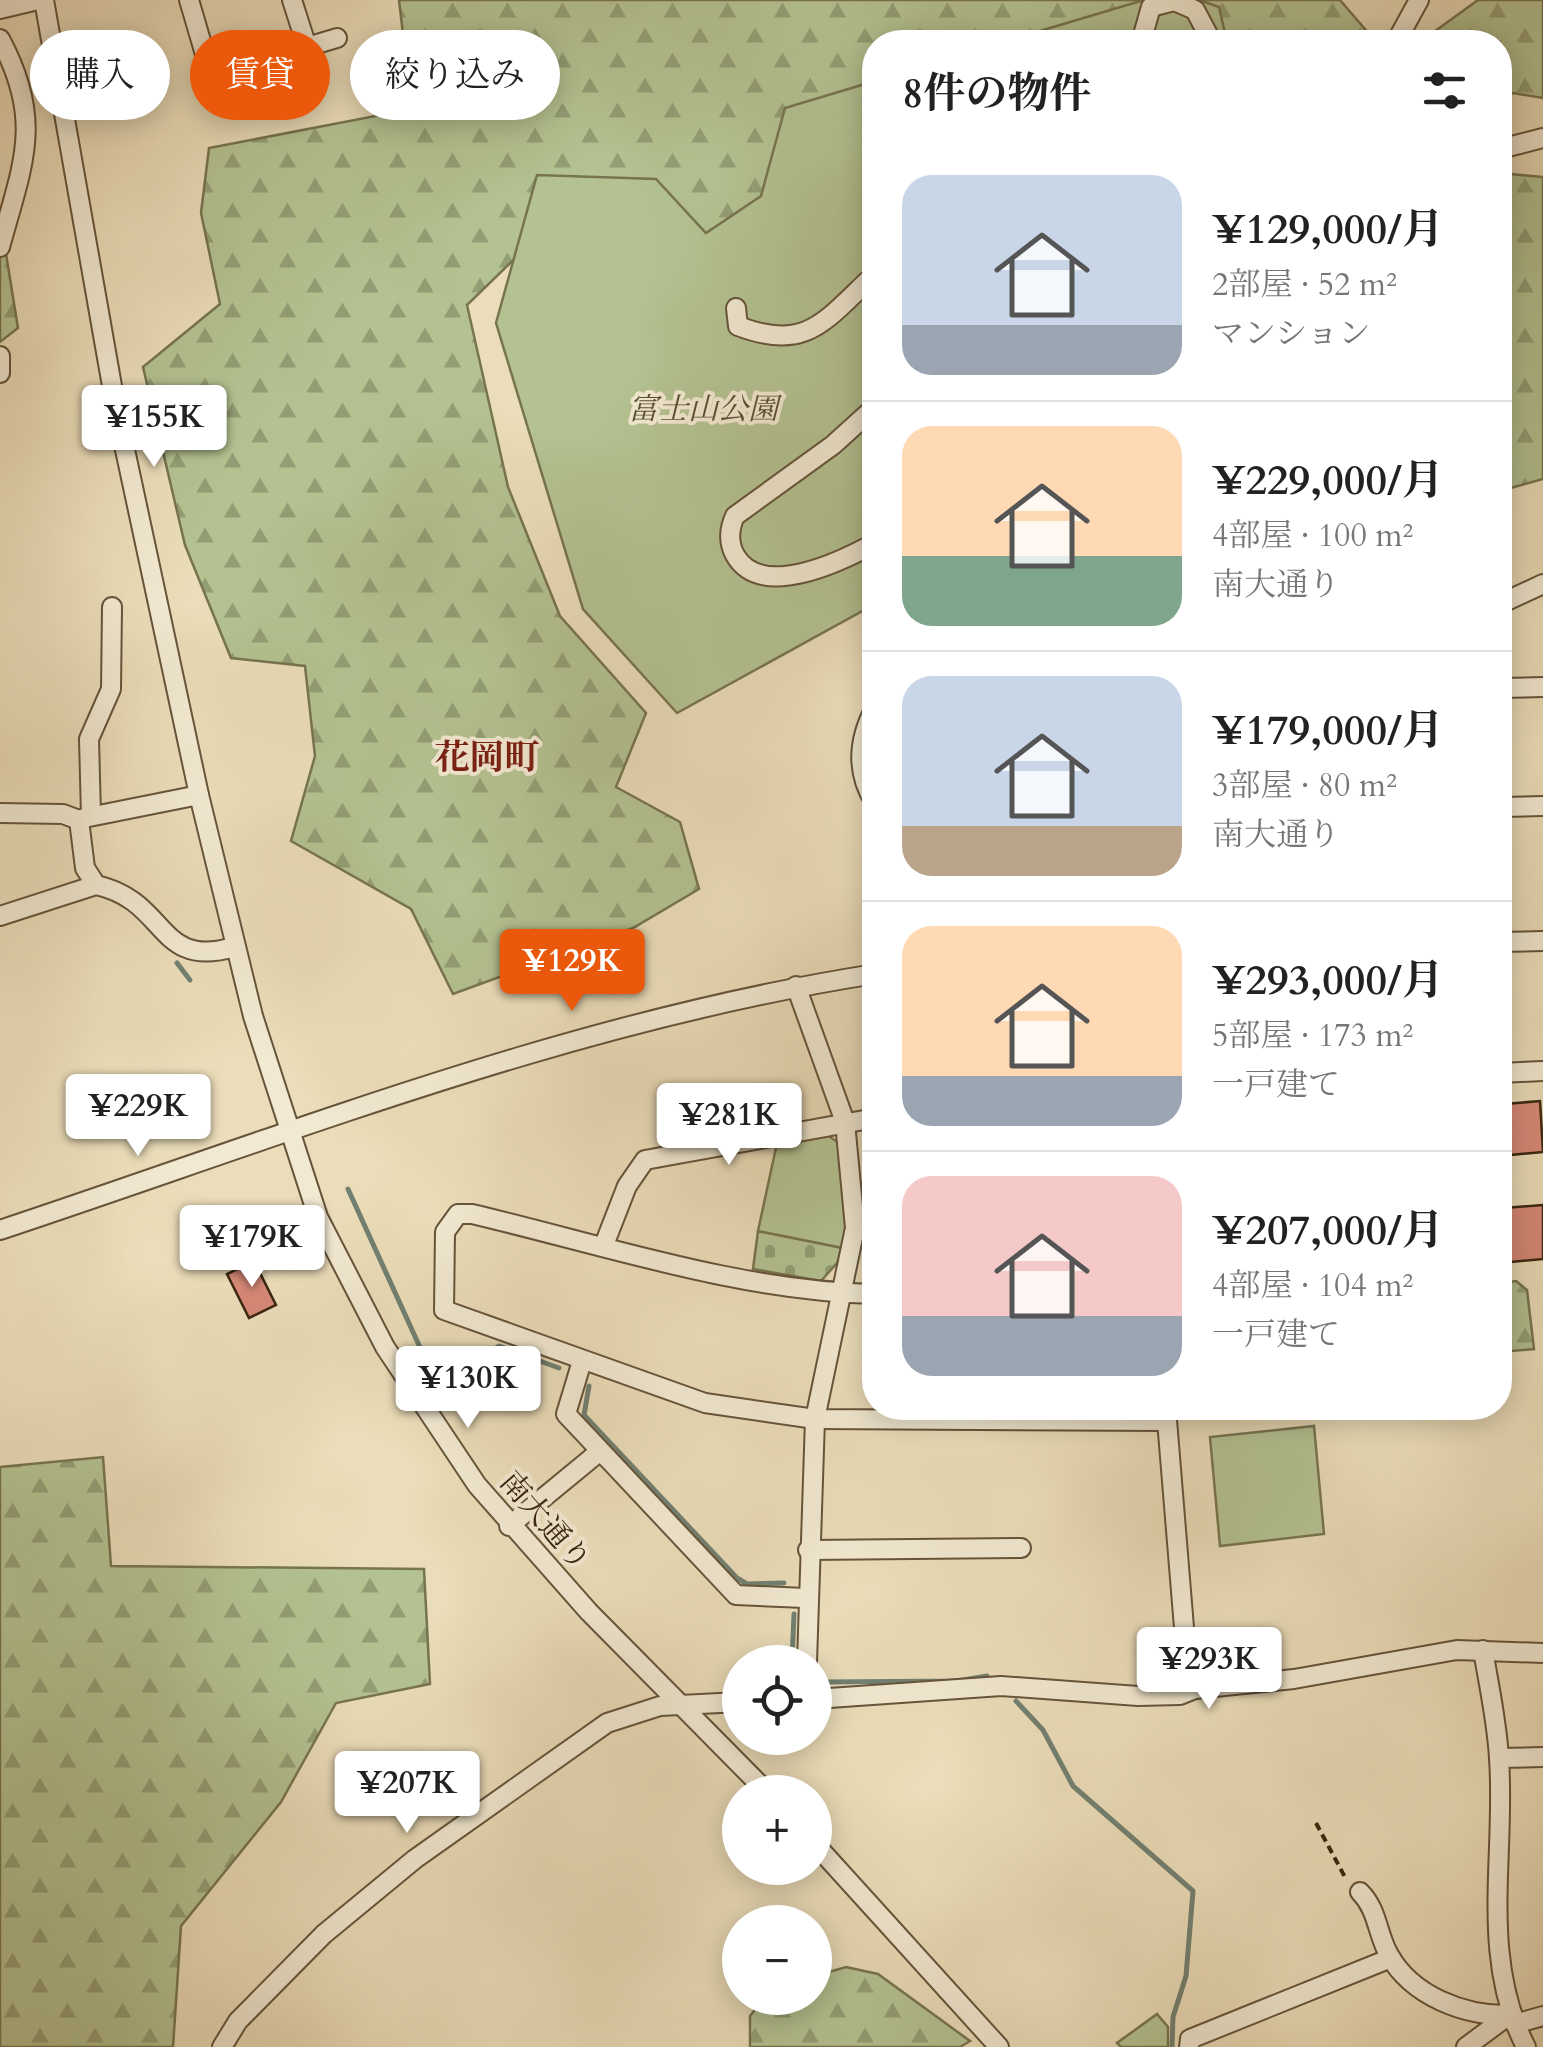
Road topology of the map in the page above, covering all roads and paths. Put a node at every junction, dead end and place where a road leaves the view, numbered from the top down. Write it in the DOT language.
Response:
graph roads {
  1 [pos="41,0"];
  2 [pos="188,0"];
  3 [pos="292,0"];
  4 [pos="1420,0"];
  5 [pos="0,9"];
  6 [pos="197,30"];
  7 [pos="1144,30"];
  8 [pos="1206,30"];
  9 [pos="1403,30"];
  10 [pos="337,38"];
  11 [pos="0,39"];
  12 [pos="1543,138"];
  13 [pos="1512,146"];
  14 [pos="0,247"];
  15 [pos="862,286"];
  16 [pos="736,308"];
  17 [pos="0,356"];
  18 [pos="0,372"];
  19 [pos="862,419"];
  20 [pos="862,548"];
  21 [pos="1543,584"];
  22 [pos="1512,598"];
  23 [pos="112,607"];
  24 [pos="1543,687"];
  25 [pos="1512,688"];
  26 [pos="862,743"];
  27 [pos="862,774"];
  28 [pos="199,795"];
  29 [pos="1543,806"];
  30 [pos="1512,807"];
  31 [pos="0,812"];
  32 [pos="85,818"];
  33 [pos="96,885"];
  34 [pos="0,916"];
  35 [pos="1543,941"];
  36 [pos="1512,942"];
  37 [pos="234,947"];
  38 [pos="862,976"];
  39 [pos="796,986"];
  40 [pos="1543,1071"];
  41 [pos="1512,1072"];
  42 [pos="862,1120"];
  43 [pos="845,1122"];
  44 [pos="290,1134"];
  45 [pos="0,1230"];
  46 [pos="604,1245"];
  47 [pos="842,1294"];
  48 [pos="862,1294"];
  49 [pos="582,1362"];
  50 [pos="862,1418"];
  51 [pos="815,1419"];
  52 [pos="1167,1420"];
  53 [pos="599,1452"];
  54 [pos="509,1526"];
  55 [pos="1021,1548"];
  56 [pos="808,1550"];
  57 [pos="806,1598"];
  58 [pos="806,1645"];
  59 [pos="1484,1650"];
  60 [pos="1543,1654"];
  61 [pos="1195,1689"];
  62 [pos="832,1699"];
  63 [pos="722,1703"];
  64 [pos="678,1704"];
  65 [pos="1543,1757"];
  66 [pos="1499,1758"];
  67 [pos="750,1775"];
  68 [pos="1316,1823"];
  69 [pos="832,1863"];
  70 [pos="1360,1892"];
  71 [pos="1390,1958"];
  72 [pos="1543,2016"];
  73 [pos="1512,2020"];
  74 [pos="222,2047"];
  75 [pos="999,2047"];
  76 [pos="1189,2047"];
  77 [pos="1466,2047"];
  78 [pos="1526,2047"];
  1 -- 5 [label="street"];
  1 -- 28 [label="street, 南大通り"];
  2 -- 6 [label="street"];
  3 -- 10 [label="street"];
  4 -- 9 [label="street"];
  7 -- 8 [label="street"];
  11 -- 14 [label="street"];
  12 -- 13 [label="street"];
  15 -- 16 [label="street"];
  17 -- 18 [label="street"];
  19 -- 20 [label="street"];
  21 -- 22 [label="street"];
  23 -- 32 [label="street"];
  24 -- 25 [label="street"];
  26 -- 27 [label="street"];
  28 -- 32 [label="street"];
  28 -- 37 [label="street, 南大通り"];
  29 -- 30 [label="street"];
  31 -- 32 [label="street"];
  32 -- 33 [label="street"];
  33 -- 34 [label="street"];
  33 -- 37 [label="street"];
  35 -- 36 [label="street"];
  37 -- 44 [label="street, 南大通り"];
  38 -- 39 [label="street"];
  39 -- 43 [label="street"];
  39 -- 44 [label="street"];
  40 -- 41 [label="street"];
  42 -- 43 [label="street"];
  43 -- 46 [label="street"];
  43 -- 47 [label="street"];
  44 -- 45 [label="street"];
  44 -- 54 [label="street, 南大通り"];
  46 -- 47 [label="street"];
  46 -- 49 [label="street"];
  47 -- 48 [label="street"];
  47 -- 51 [label="street"];
  49 -- 51 [label="street"];
  49 -- 53 [label="street"];
  50 -- 51 [label="street"];
  51 -- 56 [label="street"];
  52 -- 61 [label="street"];
  53 -- 54 [label="street"];
  53 -- 57 [label="street"];
  54 -- 64 [label="street, 南大通り"];
  55 -- 56 [label="street"];
  56 -- 57 [label="street"];
  57 -- 58 [label="street"];
  59 -- 60 [label="street"];
  59 -- 61 [label="street"];
  59 -- 66 [label="street"];
  61 -- 62 [label="street"];
  63 -- 64 [label="street"];
  64 -- 67 [label="street, 南大通り"];
  64 -- 74 [label="street"];
  65 -- 66 [label="street"];
  66 -- 73 [label="street"];
  68 -- 70 [label="path"];
  69 -- 75 [label="street"];
  70 -- 71 [label="street"];
  71 -- 73 [label="street"];
  71 -- 76 [label="street"];
  72 -- 73 [label="street"];
  73 -- 77 [label="street"];
  73 -- 78 [label="street"];
}
